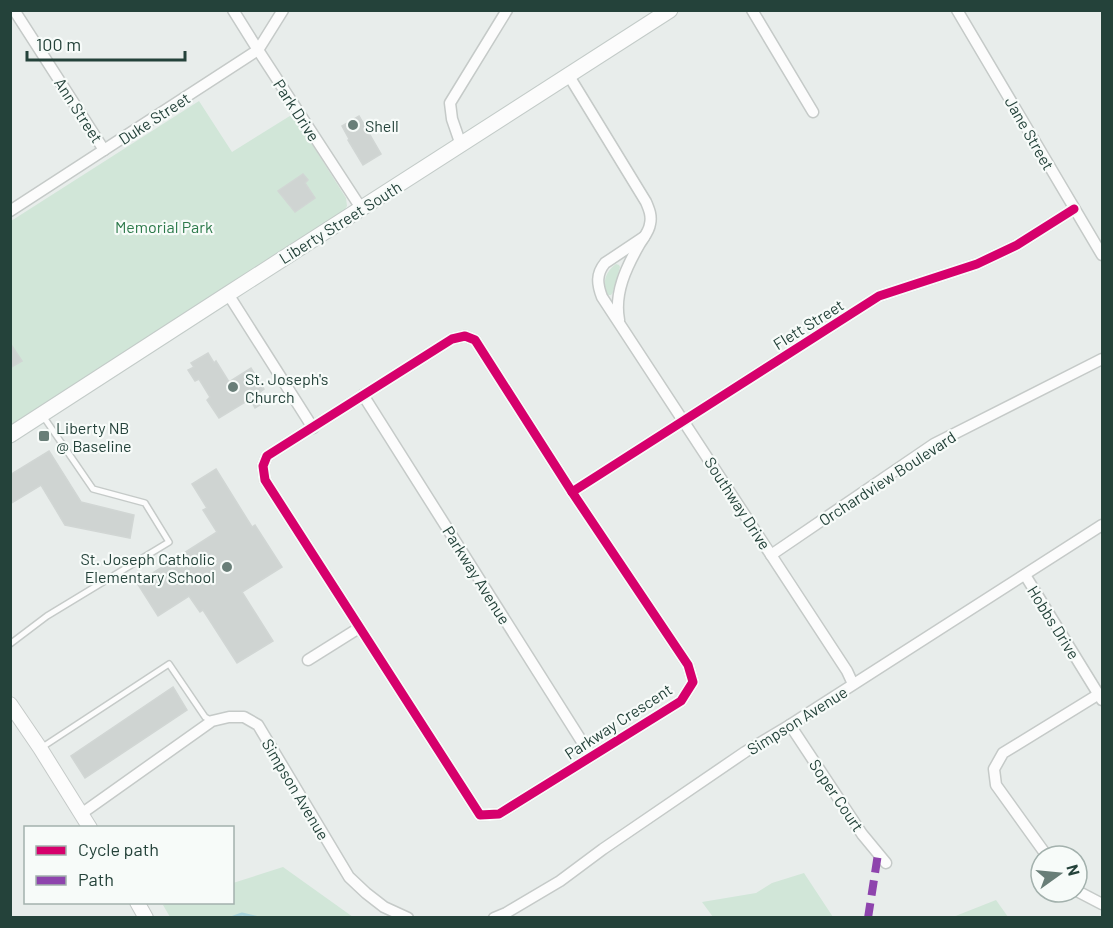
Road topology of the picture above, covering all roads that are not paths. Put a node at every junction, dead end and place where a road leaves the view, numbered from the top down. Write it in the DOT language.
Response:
graph roads {
  1 [pos="14,10"];
  2 [pos="233,10"];
  3 [pos="283,10"];
  4 [pos="507,10"];
  5 [pos="670,10"];
  6 [pos="752,10"];
  7 [pos="957,10"];
  8 [pos="258,50"];
  9 [pos="569,76"];
  10 [pos="813,112"];
  11 [pos="461,145"];
  12 [pos="105,150"];
  13 [pos="361,208"];
  14 [pos="1074,209"];
  15 [pos="10,211"];
  16 [pos="644,237"];
  17 [pos="1102,255"];
  18 [pos="228,294"];
  19 [pos="620,324"];
  20 [pos="1102,359"];
  21 [pos="363,394"];
  22 [pos="42,415"];
  23 [pos="684,421"];
  24 [pos="313,428"];
  25 [pos="10,435"];
  26 [pos="572,492"];
  27 [pos="1102,525"];
  28 [pos="771,555"];
  29 [pos="1025,575"];
  30 [pos="359,628"];
  31 [pos="10,644"];
  32 [pos="308,660"];
  33 [pos="853,684"];
  34 [pos="1101,697"];
  35 [pos="10,704"];
  36 [pos="212,721"];
  37 [pos="790,725"];
  38 [pos="40,748"];
  39 [pos="591,756"];
  40 [pos="81,814"];
  41 [pos="89,826"];
  42 [pos="1038,844"];
  43 [pos="886,863"];
  44 [pos="138,904"];
  45 [pos="146,918"];
  46 [pos="408,918"];
  47 [pos="494,918"];
  1 -- 12 [label="street, Ann Street"];
  2 -- 8 [label="street, Park Drive"];
  3 -- 8 [label="street, Duke Street"];
  4 -- 11 [label="street"];
  5 -- 9 [label="main road, Liberty Street South"];
  6 -- 10 [label="street"];
  7 -- 14 [label="street, Jane Street"];
  8 -- 12 [label="street, Duke Street"];
  8 -- 13 [label="street, Park Drive"];
  9 -- 11 [label="main road, Liberty Street South"];
  9 -- 16 [label="street"];
  11 -- 13 [label="main road, Liberty Street South"];
  12 -- 15 [label="street, Duke Street"];
  13 -- 18 [label="main road, Liberty Street South"];
  14 -- 17 [label="street, Jane Street"];
  14 -- 23 [label="street, Flett Street"];
  16 -- 19 [label="street"];
  16 -- 19 [label="street, Southway Drive"];
  18 -- 22 [label="main road, Liberty Street South"];
  18 -- 24 [label="street"];
  19 -- 23 [label="street, Southway Drive"];
  20 -- 28 [label="street, Orchardview Boulevard"];
  21 -- 24 [label="street, Parkway Crescent"];
  21 -- 26 [label="street, Parkway Crescent"];
  21 -- 39 [label="street, Parkway Avenue"];
  22 -- 25 [label="main road, Liberty Street South"];
  22 -- 31 [label="lane"];
  23 -- 26 [label="street, Flett Street"];
  23 -- 28 [label="street, Southway Drive"];
  24 -- 30 [label="street, Parkway Crescent"];
  26 -- 39 [label="street, Parkway Crescent"];
  27 -- 29 [label="street, Simpson Avenue"];
  28 -- 33 [label="street, Southway Drive"];
  29 -- 33 [label="street, Simpson Avenue"];
  29 -- 34 [label="street, Hobbs Drive"];
  30 -- 32 [label="street"];
  30 -- 39 [label="street, Parkway Crescent"];
  33 -- 37 [label="street, Simpson Avenue"];
  34 -- 42 [label="street"];
  35 -- 38 [label="street"];
  36 -- 38 [label="lane"];
  36 -- 40 [label="street, Simpson Avenue"];
  36 -- 46 [label="street, Simpson Avenue"];
  37 -- 43 [label="street, Soper Court"];
  37 -- 47 [label="street, Simpson Avenue"];
  38 -- 40 [label="street"];
  40 -- 41 [label="street"];
  44 -- 45 [label="street"];
}
